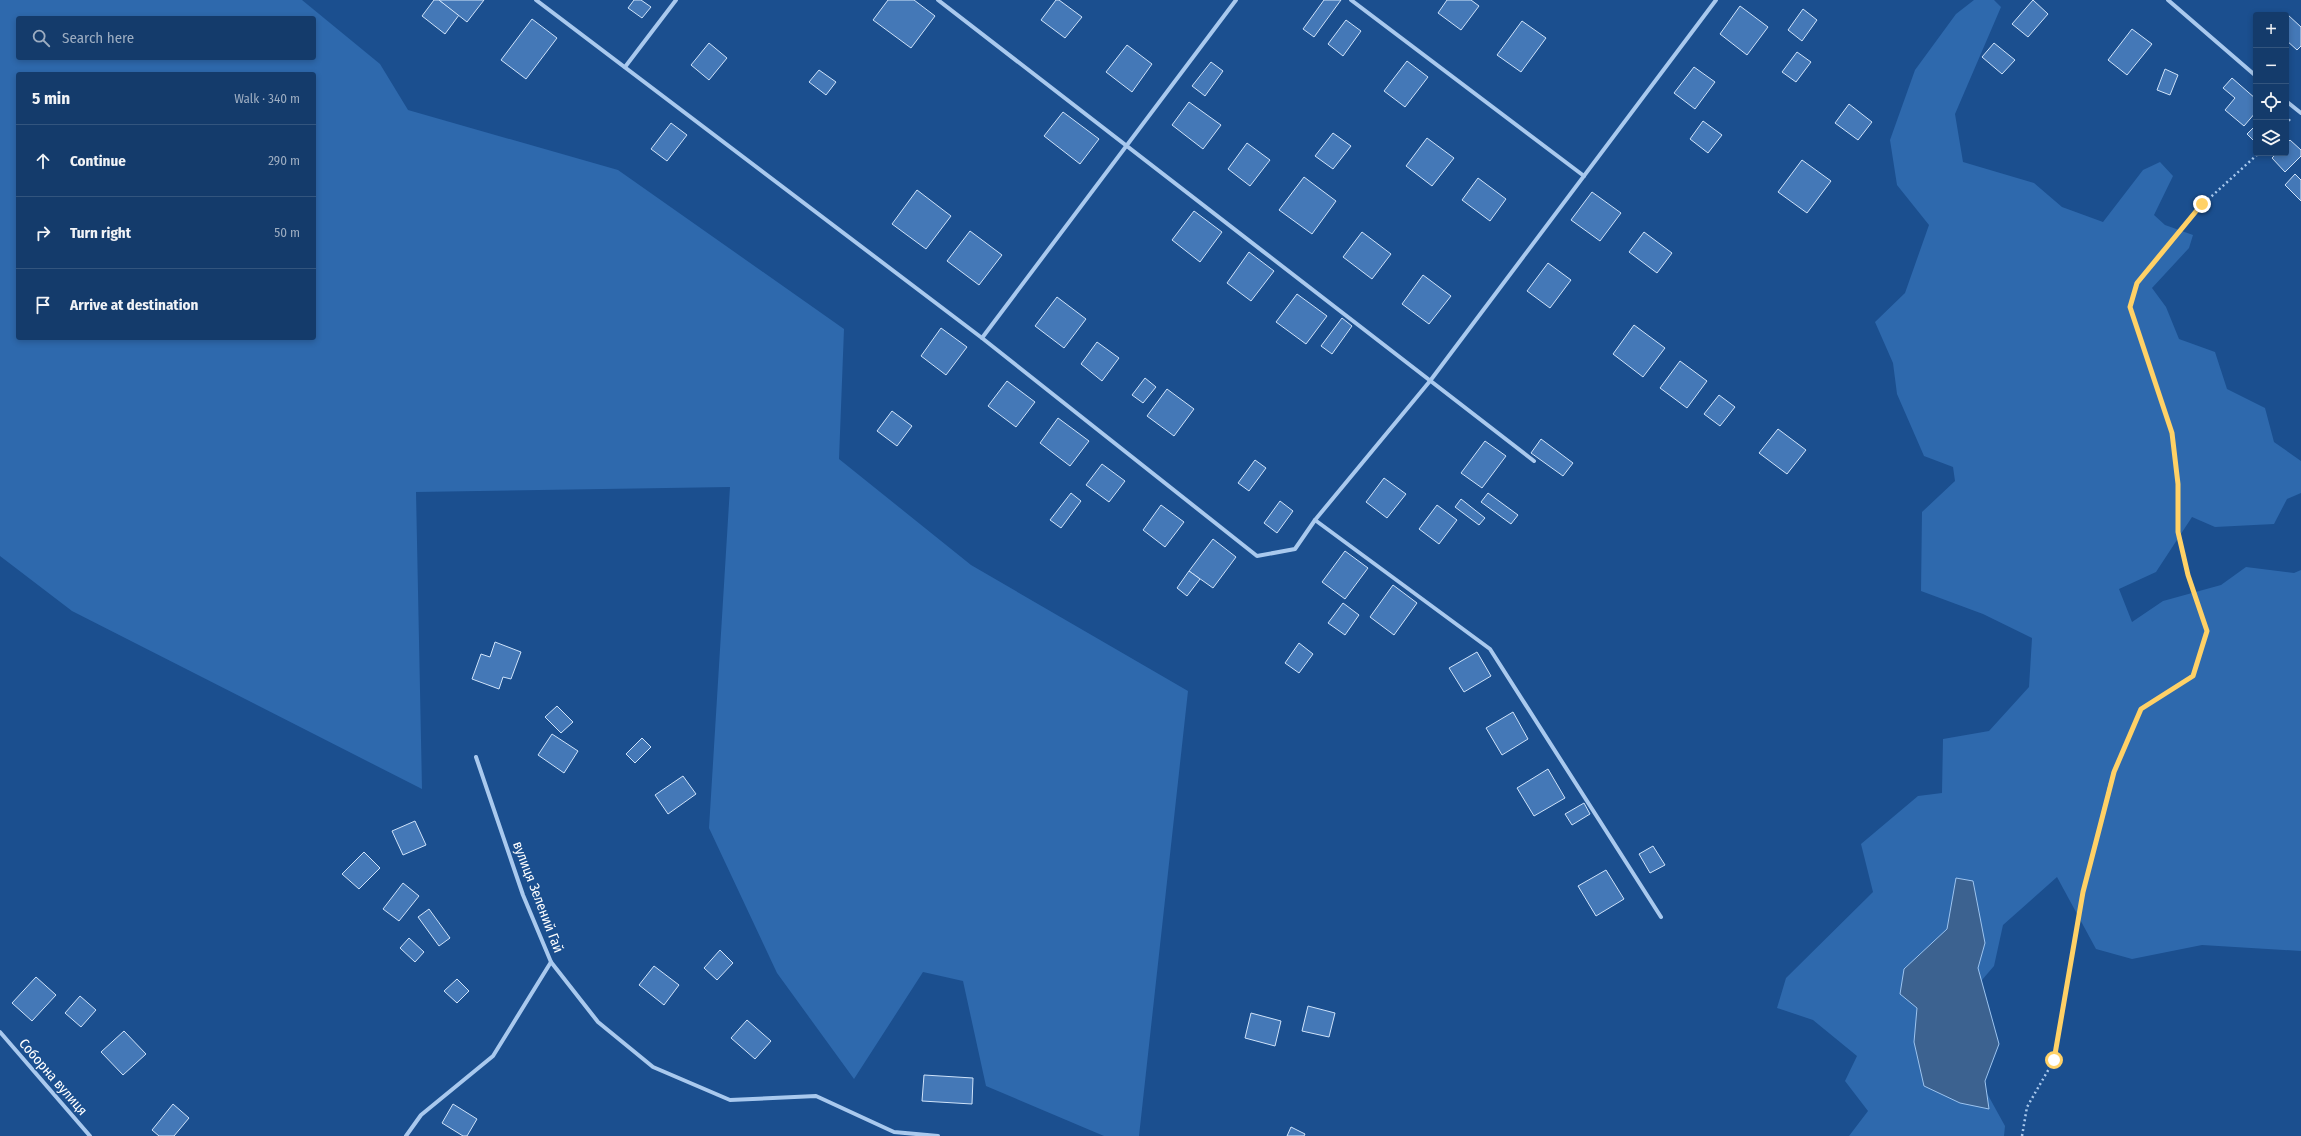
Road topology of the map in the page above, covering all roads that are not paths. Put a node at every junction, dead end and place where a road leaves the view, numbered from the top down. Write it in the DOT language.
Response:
graph roads {
  1 [pos="536,0"];
  2 [pos="676,0"];
  3 [pos="938,0"];
  4 [pos="1236,0"];
  5 [pos="1351,0"];
  6 [pos="1716,0"];
  7 [pos="2168,0"];
  8 [pos="625,67"];
  9 [pos="2253,73"];
  10 [pos="2289,103"];
  11 [pos="2301,113"];
  12 [pos="1126,146"];
  13 [pos="1584,176"];
  14 [pos="982,338"];
  15 [pos="1430,381"];
  16 [pos="1534,461"];
  17 [pos="1315,520"];
  18 [pos="476,757"];
  19 [pos="1661,917"];
  20 [pos="551,962"];
  21 [pos="0,1032"];
  22 [pos="90,1136"];
  23 [pos="406,1136"];
  24 [pos="938,1136"];
  1 -- 8 [label="street"];
  2 -- 8 [label="street"];
  3 -- 12 [label="street"];
  4 -- 12 [label="street"];
  5 -- 13 [label="street"];
  6 -- 13 [label="street"];
  7 -- 9 [label="street"];
  8 -- 14 [label="street"];
  10 -- 11 [label="street"];
  12 -- 14 [label="street"];
  12 -- 15 [label="street"];
  13 -- 15 [label="street"];
  14 -- 17 [label="street"];
  15 -- 16 [label="street"];
  15 -- 17 [label="street"];
  17 -- 19 [label="street"];
  18 -- 20 [label="street, вулиця Зелений Гай"];
  20 -- 23 [label="street"];
  20 -- 24 [label="street, вулиця Зелений Гай"];
  21 -- 22 [label="street, Соборна вулиця"];
}
